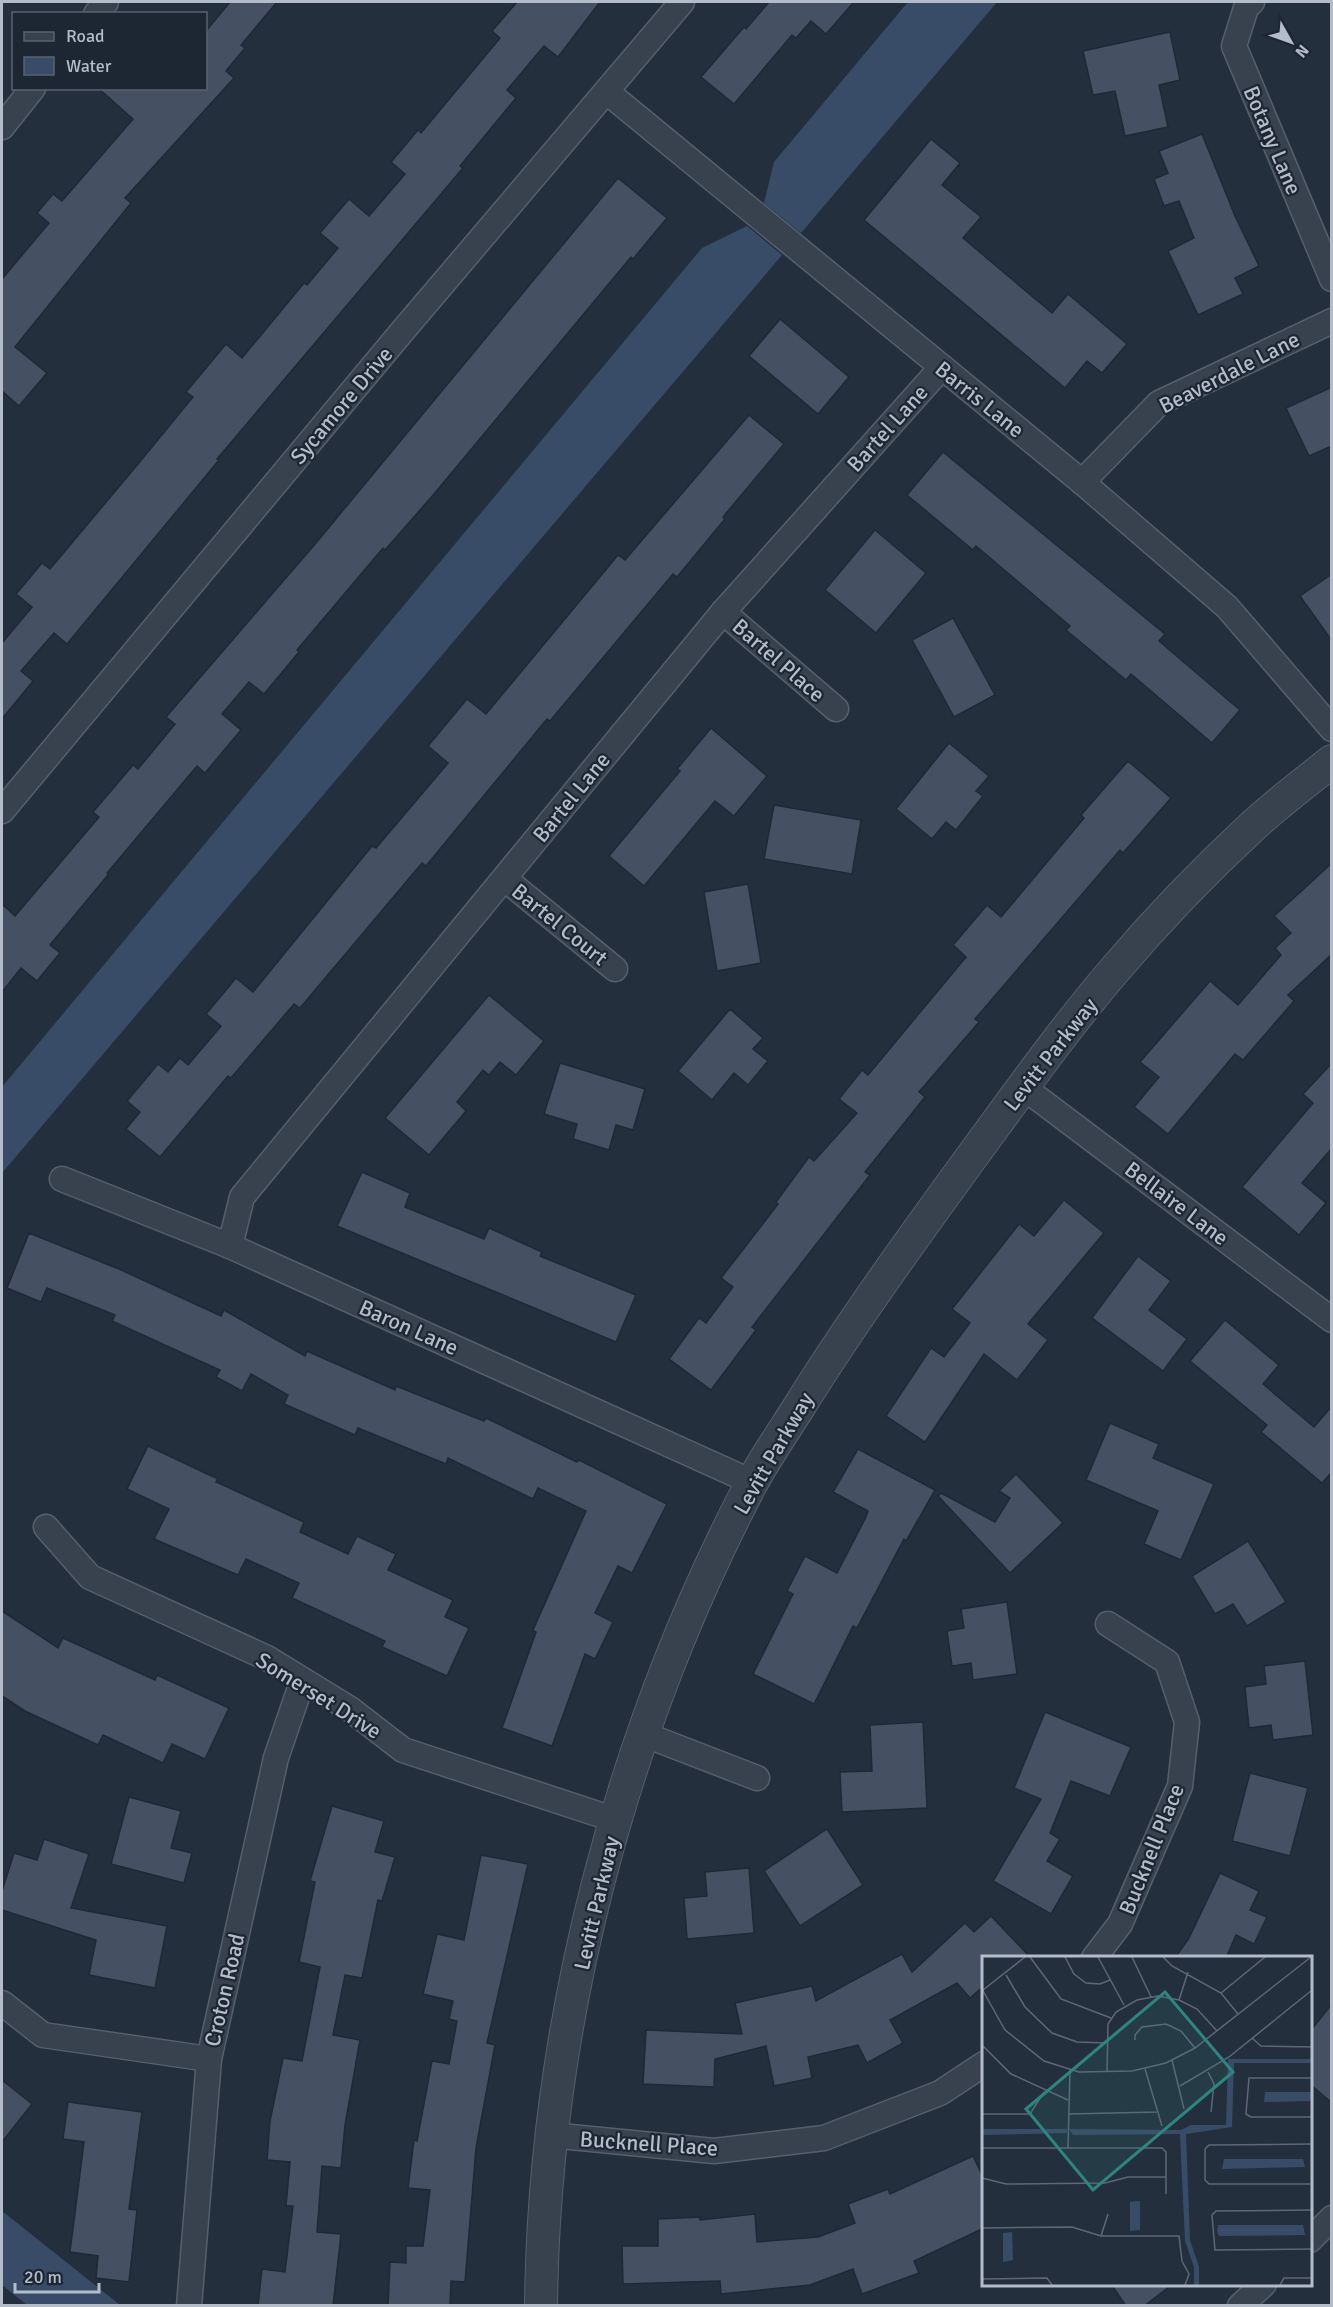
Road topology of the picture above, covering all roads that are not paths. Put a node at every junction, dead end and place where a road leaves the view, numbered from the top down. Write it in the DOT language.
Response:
graph roads {
  1 [pos="682,2"];
  2 [pos="1252,2"];
  3 [pos="31,90"];
  4 [pos="607,92"];
  5 [pos="2,127"];
  6 [pos="1332,279"];
  7 [pos="1332,321"];
  8 [pos="942,367"];
  9 [pos="1082,482"];
  10 [pos="723,612"];
  11 [pos="836,709"];
  12 [pos="1332,729"];
  13 [pos="1332,761"];
  14 [pos="2,811"];
  15 [pos="505,879"];
  16 [pos="615,969"];
  17 [pos="1023,1087"];
  18 [pos="62,1179"];
  19 [pos="230,1246"];
  20 [pos="1328,1309"];
  21 [pos="752,1482"];
  22 [pos="46,1527"];
  23 [pos="1108,1624"];
  24 [pos="302,1682"];
  25 [pos="643,1734"];
  26 [pos="757,1778"];
  27 [pos="616,1820"];
  28 [pos="1096,1956"];
  29 [pos="2,2002"];
  30 [pos="209,2059"];
  31 [pos="982,2065"];
  32 [pos="550,2135"];
  33 [pos="1332,2218"];
  34 [pos="1312,2239"];
  35 [pos="1262,2286"];
  36 [pos="189,2306"];
  37 [pos="541,2306"];
  38 [pos="1240,2306"];
  1 -- 4 [label="street, Sycamore Drive"];
  2 -- 6 [label="street, Botany Lane"];
  3 -- 5 [label="street"];
  4 -- 8 [label="street, Barris Lane"];
  4 -- 14 [label="street, Sycamore Drive"];
  7 -- 9 [label="street, Beaverdale Lane"];
  8 -- 9 [label="street, Barris Lane"];
  8 -- 10 [label="street, Bartel Lane"];
  9 -- 12 [label="street, Barris Lane"];
  10 -- 11 [label="street, Bartel Place"];
  10 -- 15 [label="street, Bartel Lane"];
  13 -- 17 [label="street, Levitt Parkway"];
  15 -- 16 [label="street, Bartel Court"];
  15 -- 19 [label="street, Bartel Lane"];
  17 -- 20 [label="street, Bellaire Lane"];
  17 -- 21 [label="street, Levitt Parkway"];
  18 -- 19 [label="street, Baron Lane"];
  19 -- 21 [label="street, Baron Lane"];
  21 -- 25 [label="street, Levitt Parkway"];
  22 -- 24 [label="street, Somerset Drive"];
  23 -- 28 [label="street, Bucknell Place"];
  24 -- 27 [label="street, Somerset Drive"];
  24 -- 30 [label="street, Croton Road"];
  25 -- 26 [label="street"];
  25 -- 27 [label="street, Levitt Parkway"];
  27 -- 32 [label="street, Levitt Parkway"];
  29 -- 30 [label="street"];
  30 -- 36 [label="street, Croton Road"];
  31 -- 32 [label="street, Bucknell Place"];
  32 -- 37 [label="street, Levitt Parkway"];
  33 -- 34 [label="street"];
  35 -- 38 [label="street"];
}
